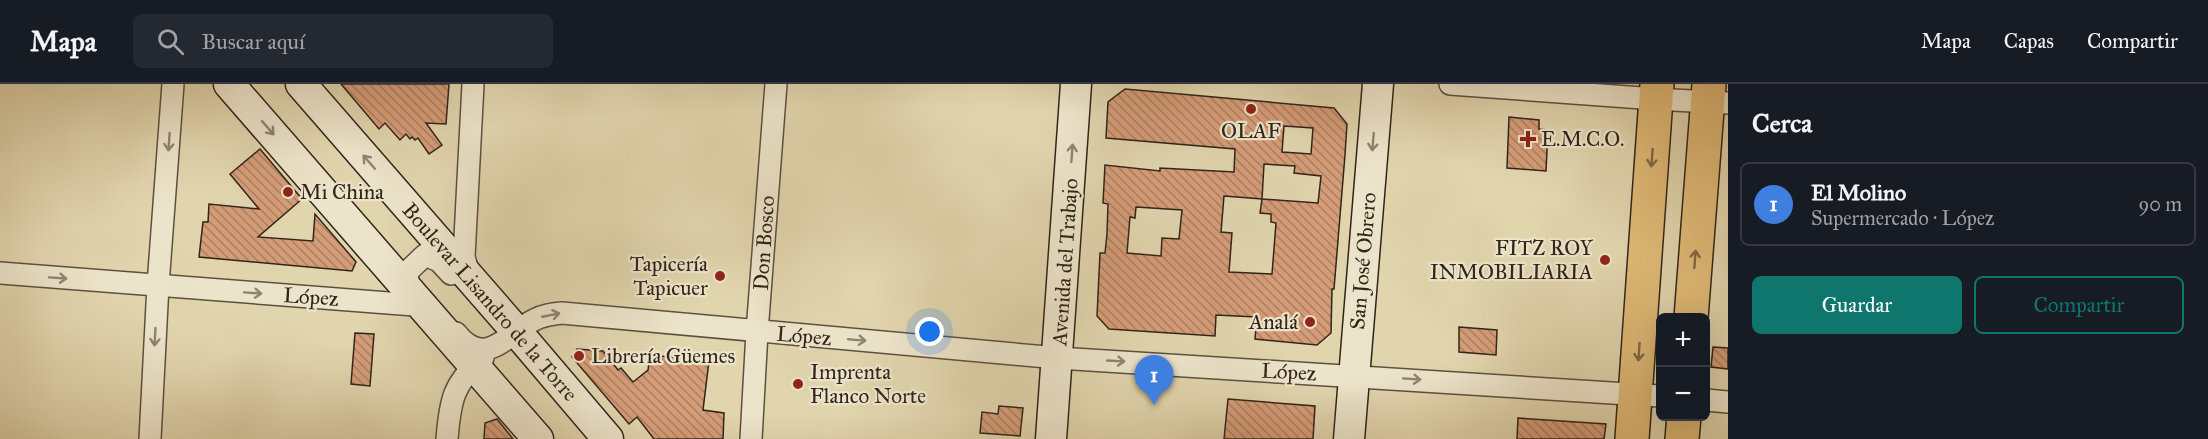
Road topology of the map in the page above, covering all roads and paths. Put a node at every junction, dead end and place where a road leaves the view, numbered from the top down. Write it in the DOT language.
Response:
graph roads {
  1 [pos="173,84"];
  2 [pos="229,84"];
  3 [pos="301,84"];
  4 [pos="473,84"];
  5 [pos="776,84"];
  6 [pos="1076,84"];
  7 [pos="1378,84"];
  8 [pos="1450,84"];
  9 [pos="1656,92"];
  10 [pos="1715,96"];
  11 [pos="0,273"];
  12 [pos="470,278"];
  13 [pos="158,285"];
  14 [pos="416,298"];
  15 [pos="1692,313"];
  16 [pos="505,326"];
  17 [pos="757,332"];
  18 [pos="1058,358"];
  19 [pos="474,366"];
  20 [pos="1354,376"];
  21 [pos="1648,395"];
  22 [pos="1710,400"];
  23 [pos="1728,402"];
  24 [pos="1684,421"];
  25 [pos="150,439"];
  26 [pos="447,439"];
  27 [pos="538,439"];
  28 [pos="608,439"];
  29 [pos="752,439"];
  30 [pos="1051,439"];
  31 [pos="1349,439"];
  32 [pos="1632,439"];
  33 [pos="1682,439"];
  1 -- 13 [label="street, one-way"];
  2 -- 14 [label="street, one-way"];
  12 -- 3 [label="street, Boulevar Lisandro de la Torre, one-way"];
  4 -- 12 [label="street"];
  5 -- 17 [label="street, Don Bosco"];
  18 -- 6 [label="street, Avenida del Trabajo, one-way"];
  7 -- 20 [label="street, San José Obrero, one-way"];
  8 -- 9 [label="street"];
  9 -- 10 [label="street"];
  9 -- 21 [label="main road, one-way"];
  15 -- 10 [label="main road, one-way"];
  11 -- 13 [label="street, López, one-way"];
  12 -- 16 [label="street, Boulevar Lisandro de la Torre"];
  13 -- 14 [label="street, López, one-way"];
  13 -- 25 [label="street, one-way"];
  14 -- 16 [label="street, López"];
  14 -- 16 [label="street"];
  14 -- 19 [label="street"];
  16 -- 17 [label="street, López, one-way"];
  16 -- 19 [label="street"];
  16 -- 28 [label="street, Boulevar Lisandro de la Torre"];
  17 -- 18 [label="street, López, one-way"];
  17 -- 29 [label="street, Don Bosco"];
  18 -- 20 [label="street, López, one-way"];
  18 -- 30 [label="street, Avenida del Trabajo"];
  19 -- 26 [label="street"];
  19 -- 27 [label="street"];
  20 -- 21 [label="street, López, one-way"];
  20 -- 31 [label="street, San José Obrero"];
  21 -- 32 [label="main road"];
  22 -- 23 [label="street"];
  24 -- 33 [label="main road"];
}
